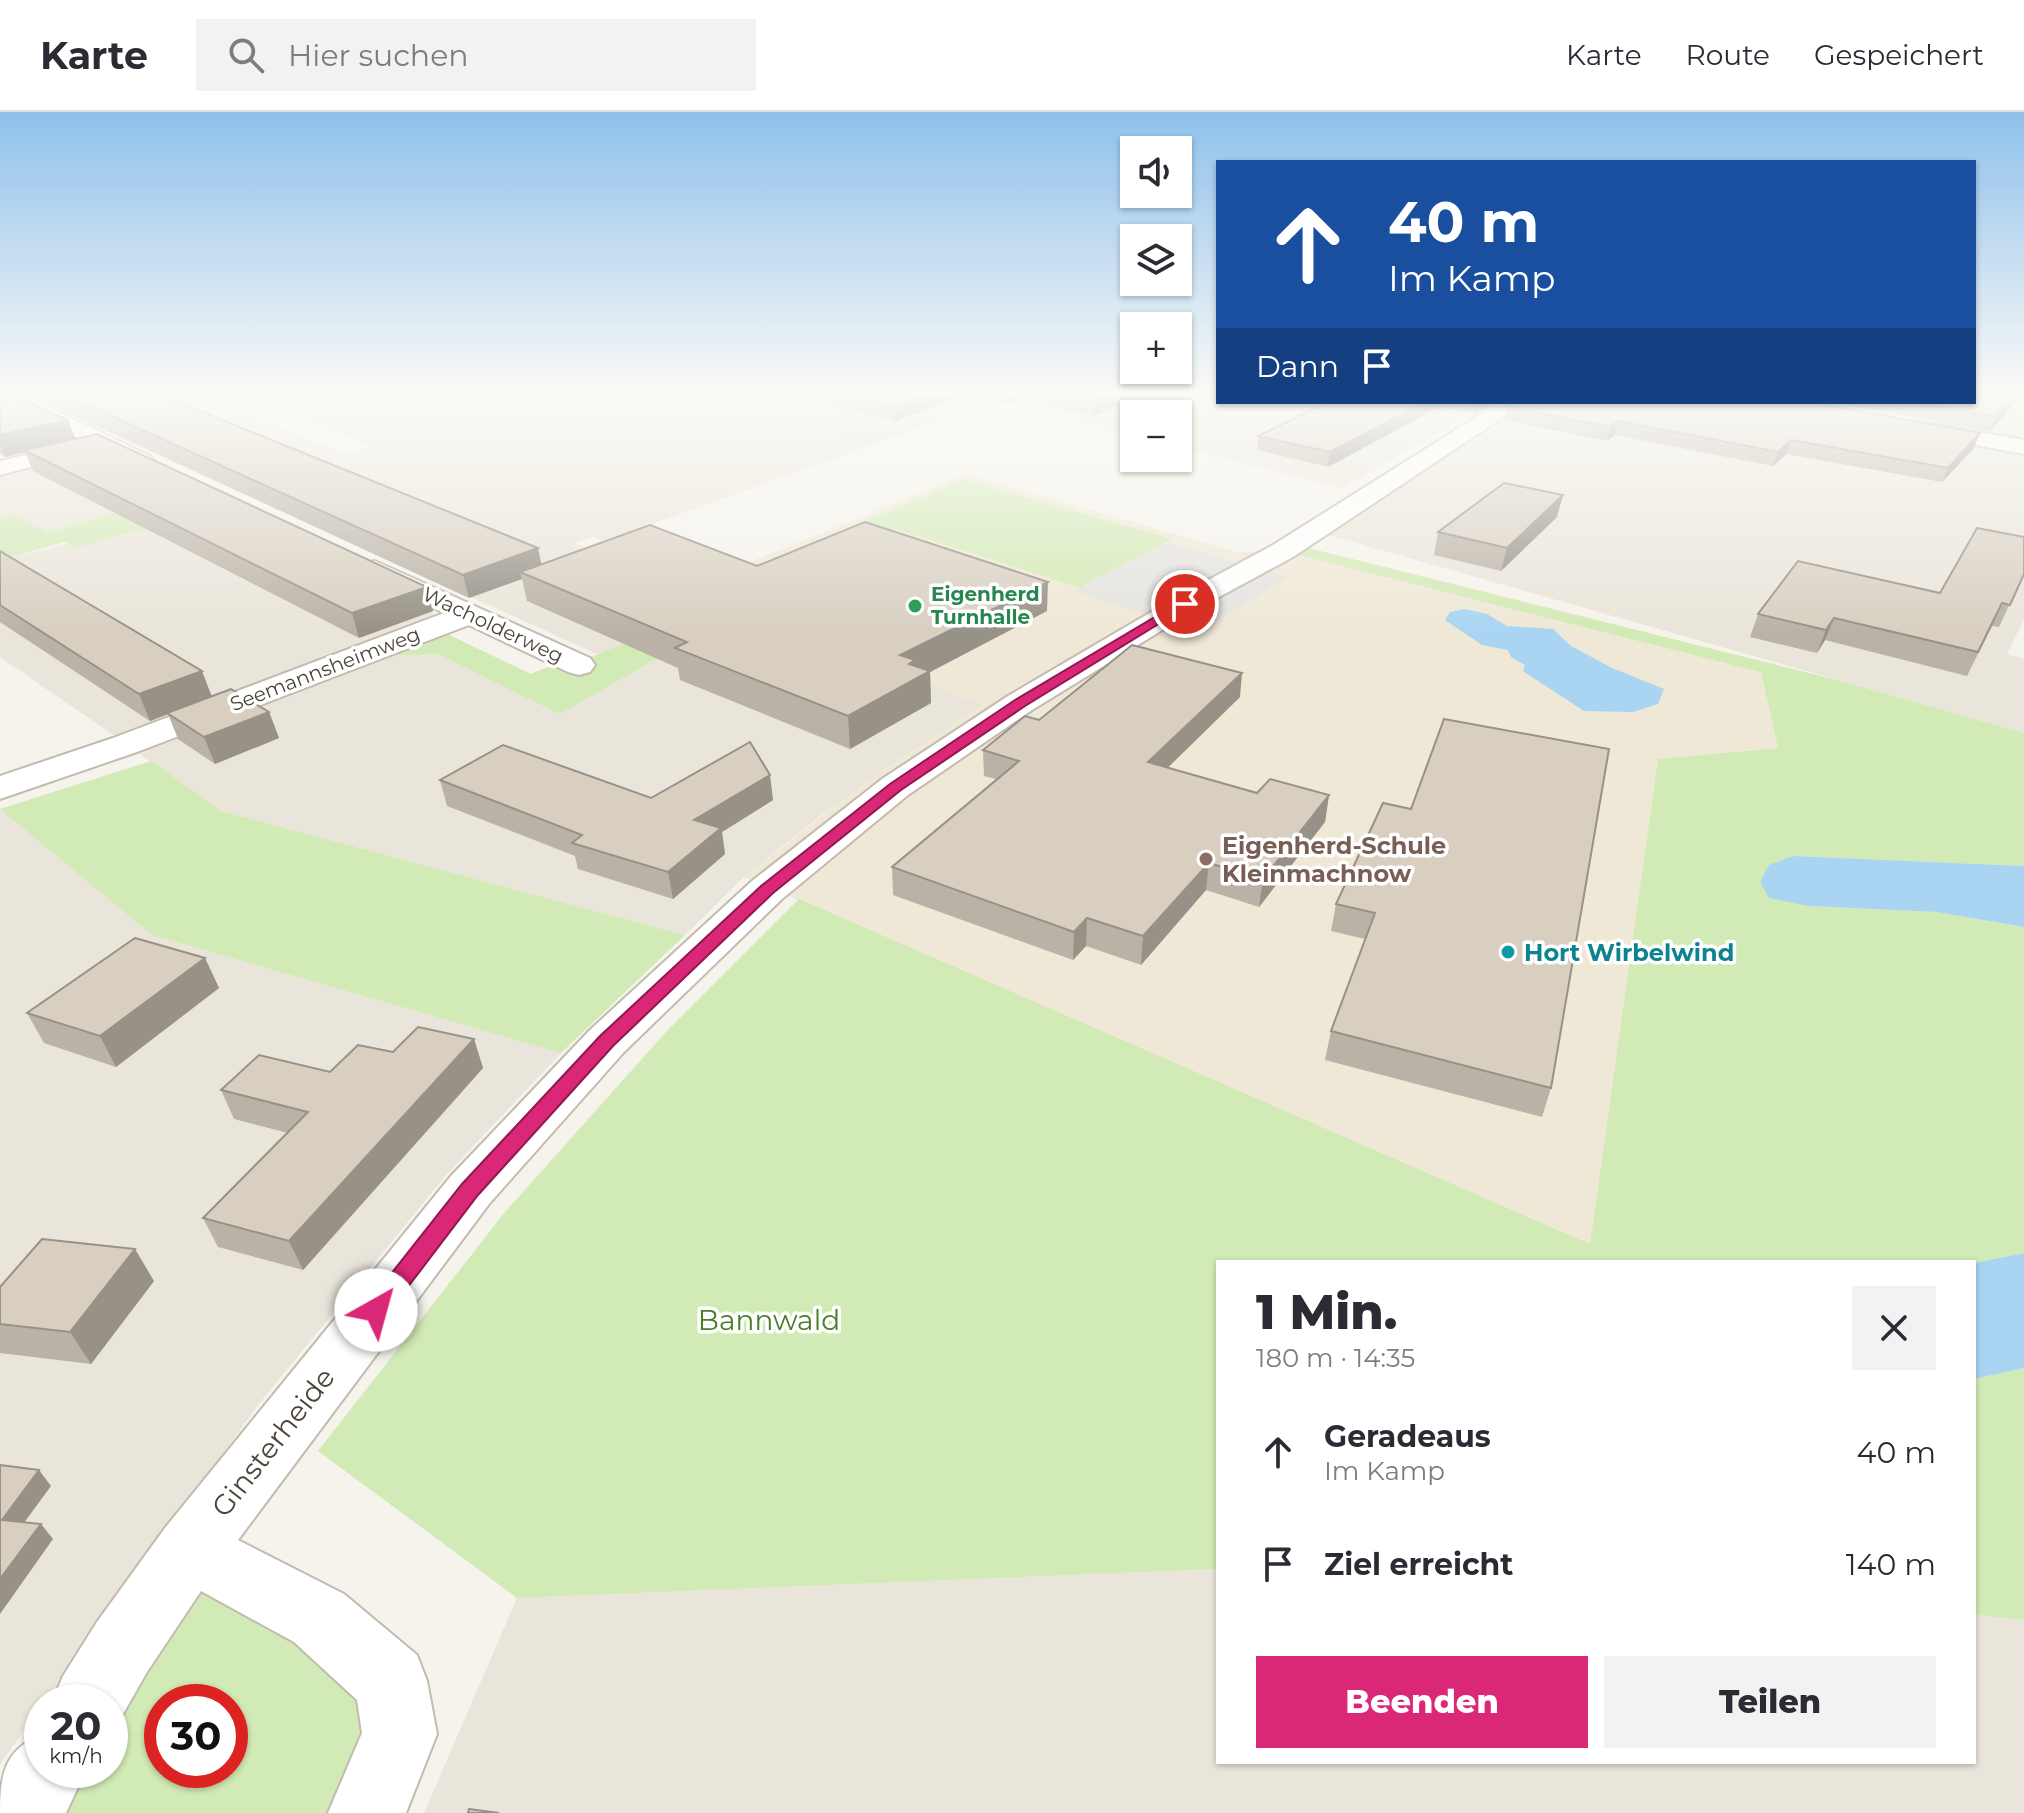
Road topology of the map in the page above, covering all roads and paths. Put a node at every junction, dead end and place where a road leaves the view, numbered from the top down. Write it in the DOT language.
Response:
graph roads {
  1 [pos="1404,473"];
  2 [pos="356,560"];
  3 [pos="469,614"];
  4 [pos="579,665"];
  5 [pos="1,786"];
  6 [pos="189,1551"];
  7 [pos="100,1684"];
  8 [pos="38,1788"];
  9 [pos="23,1813"];
  10 [pos="367,1813"];
  1 -- 6 [label="street, Ginsterheide"];
  2 -- 3 [label="street, Wacholderweg"];
  3 -- 4 [label="street, Wacholderweg"];
  3 -- 5 [label="street, Seemannsheimweg"];
  6 -- 7 [label="street, Ginsterheide"];
  6 -- 10 [label="street"];
  8 -- 9 [label="street"];
}
